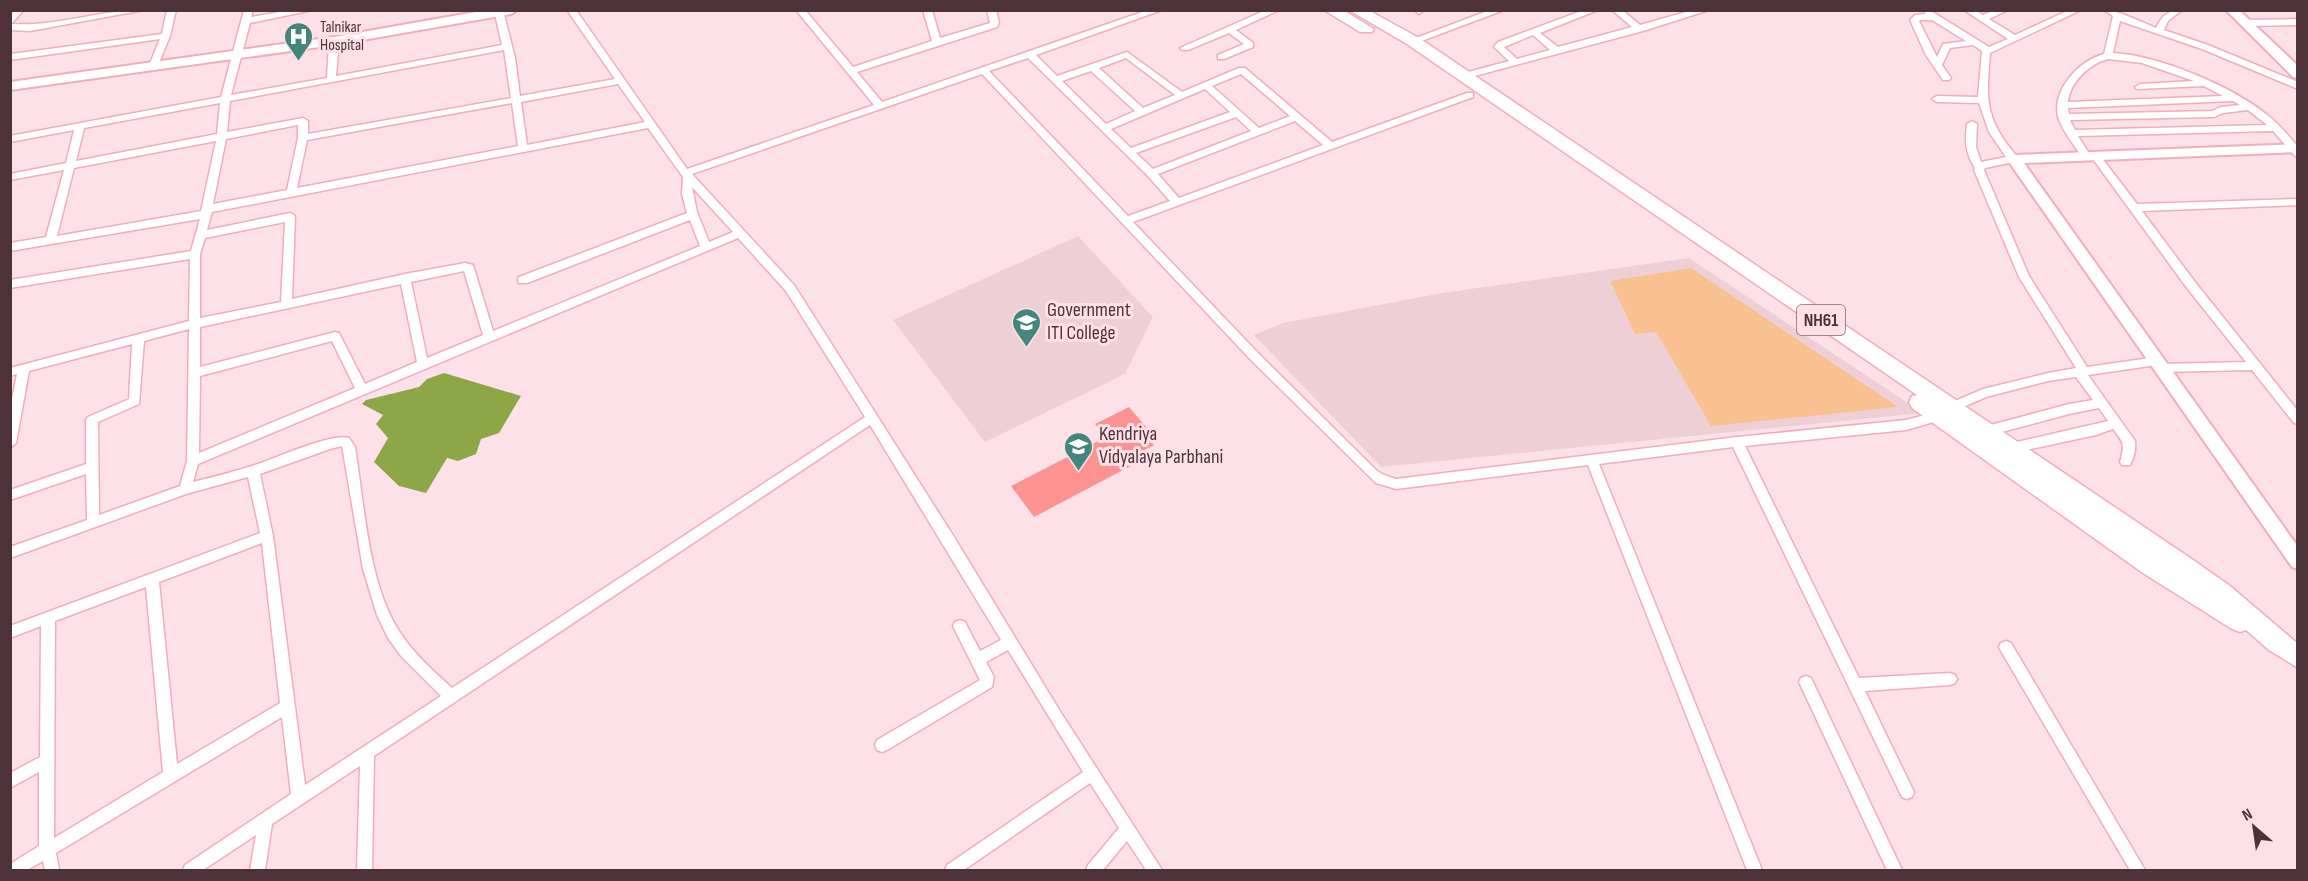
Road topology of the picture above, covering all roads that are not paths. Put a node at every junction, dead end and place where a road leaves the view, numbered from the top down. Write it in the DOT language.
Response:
graph roads {
  1 [pos="20,10"];
  2 [pos="140,10"];
  3 [pos="172,10"];
  4 [pos="309,10"];
  5 [pos="511,10"];
  6 [pos="571,10"];
  7 [pos="800,10"];
  8 [pos="927,10"];
  9 [pos="991,10"];
  10 [pos="1158,10"];
  11 [pos="1275,10"];
  12 [pos="1331,10"];
  13 [pos="1500,10"];
  14 [pos="1594,10"];
  15 [pos="1616,10"];
  16 [pos="1671,10"];
  17 [pos="1705,10"];
  18 [pos="1924,10"];
  19 [pos="1968,10"];
  20 [pos="2004,10"];
  21 [pos="2178,10"];
  22 [pos="2232,10"];
  23 [pos="498,12"];
  24 [pos="1366,12"];
  25 [pos="2069,12"];
  26 [pos="2112,13"];
  27 [pos="92,14"];
  28 [pos="247,16"];
  29 [pos="1934,17"];
  30 [pos="1681,18"];
  31 [pos="1982,19"];
  32 [pos="10,22"];
  33 [pos="2298,22"];
  34 [pos="2245,23"];
  35 [pos="10,27"];
  36 [pos="1230,29"];
  37 [pos="1640,29"];
  38 [pos="1534,32"];
  39 [pos="2159,32"];
  40 [pos="166,36"];
  41 [pos="2013,38"];
  42 [pos="334,41"];
  43 [pos="1413,41"];
  44 [pos="937,42"];
  45 [pos="1975,42"];
  46 [pos="507,47"];
  47 [pos="1185,48"];
  48 [pos="1987,50"];
  49 [pos="1557,51"];
  50 [pos="236,54"];
  51 [pos="1030,55"];
  52 [pos="2108,56"];
  53 [pos="11,57"];
  54 [pos="1221,57"];
  55 [pos="1516,62"];
  56 [pos="1938,65"];
  57 [pos="1092,67"];
  58 [pos="153,68"];
  59 [pos="851,71"];
  60 [pos="984,71"];
  61 [pos="2298,74"];
  62 [pos="1946,78"];
  63 [pos="1056,80"];
  64 [pos="330,81"];
  65 [pos="620,81"];
  66 [pos="2206,84"];
  67 [pos="1206,85"];
  68 [pos="1467,85"];
  69 [pos="10,86"];
  70 [pos="2298,86"];
  71 [pos="2140,87"];
  72 [pos="1181,95"];
  73 [pos="2236,98"];
  74 [pos="225,99"];
  75 [pos="1937,99"];
  76 [pos="518,100"];
  77 [pos="1983,100"];
  78 [pos="2062,105"];
  79 [pos="881,107"];
  80 [pos="2250,107"];
  81 [pos="1142,112"];
  82 [pos="1236,112"];
  83 [pos="1297,117"];
  84 [pos="2063,117"];
  85 [pos="1972,123"];
  86 [pos="651,124"];
  87 [pos="80,127"];
  88 [pos="1104,128"];
  89 [pos="2275,128"];
  90 [pos="1257,131"];
  91 [pos="2071,133"];
  92 [pos="222,136"];
  93 [pos="303,138"];
  94 [pos="10,139"];
  95 [pos="1329,145"];
  96 [pos="523,148"];
  97 [pos="2296,150"];
  98 [pos="1129,152"];
  99 [pos="2090,155"];
  100 [pos="2014,159"];
  101 [pos="69,166"];
  102 [pos="1980,167"];
  103 [pos="1151,172"];
  104 [pos="686,174"];
  105 [pos="10,177"];
  106 [pos="291,193"];
  107 [pos="1176,201"];
  108 [pos="2298,202"];
  109 [pos="2134,208"];
  110 [pos="207,212"];
  111 [pos="693,215"];
  112 [pos="1125,221"];
  113 [pos="740,233"];
  114 [pos="201,235"];
  115 [pos="50,241"];
  116 [pos="10,247"];
  117 [pos="706,247"];
  118 [pos="195,254"];
  119 [pos="405,278"];
  120 [pos="523,280"];
  121 [pos="10,284"];
  122 [pos="286,303"];
  123 [pos="193,324"];
  124 [pos="490,338"];
  125 [pos="138,339"];
  126 [pos="423,365"];
  127 [pos="2159,365"];
  128 [pos="2255,366"];
  129 [pos="24,368"];
  130 [pos="2082,371"];
  131 [pos="10,372"];
  132 [pos="193,373"];
  133 [pos="361,388"];
  134 [pos="2103,403"];
  135 [pos="1946,412"];
  136 [pos="872,418"];
  137 [pos="2298,420"];
  138 [pos="2116,423"];
  139 [pos="1987,430"];
  140 [pos="1737,442"];
  141 [pos="10,443"];
  142 [pos="2012,448"];
  143 [pos="193,461"];
  144 [pos="1592,461"];
  145 [pos="2126,462"];
  146 [pos="92,466"];
  147 [pos="253,471"];
  148 [pos="185,489"];
  149 [pos="10,495"];
  150 [pos="93,523"];
  151 [pos="267,536"];
  152 [pos="10,553"];
  153 [pos="2298,562"];
  154 [pos="152,579"];
  155 [pos="48,618"];
  156 [pos="960,626"];
  157 [pos="10,632"];
  158 [pos="1010,642"];
  159 [pos="2006,647"];
  160 [pos="2291,653"];
  161 [pos="978,659"];
  162 [pos="1950,679"];
  163 [pos="1806,682"];
  164 [pos="1855,685"];
  165 [pos="452,697"];
  166 [pos="290,705"];
  167 [pos="882,745"];
  168 [pos="367,754"];
  169 [pos="47,760"];
  170 [pos="1092,774"];
  171 [pos="171,776"];
  172 [pos="10,781"];
  173 [pos="1907,792"];
  174 [pos="299,797"];
  175 [pos="265,822"];
  176 [pos="1128,829"];
  177 [pos="46,851"];
  178 [pos="14,870"];
  179 [pos="52,870"];
  180 [pos="190,870"];
  181 [pos="258,870"];
  182 [pos="365,870"];
  183 [pos="952,870"];
  184 [pos="1093,870"];
  185 [pos="1155,870"];
  186 [pos="1754,870"];
  187 [pos="1895,870"];
  188 [pos="2138,870"];
  1 -- 32 [label="street"];
  2 -- 27 [label="street"];
  3 -- 40 [label="street"];
  4 -- 28 [label="street"];
  5 -- 23 [label="street"];
  6 -- 65 [label="street"];
  7 -- 59 [label="street"];
  8 -- 44 [label="street"];
  9 -- 44 [label="street"];
  10 -- 51 [label="street"];
  11 -- 36 [label="street"];
  12 -- 68 [label="highway, NH61"];
  13 -- 43 [label="street"];
  14 -- 38 [label="street"];
  15 -- 37 [label="street"];
  16 -- 30 [label="street"];
  17 -- 30 [label="street"];
  18 -- 29 [label="street"];
  19 -- 31 [label="street"];
  20 -- 31 [label="street"];
  21 -- 39 [label="street"];
  22 -- 34 [label="street"];
  23 -- 42 [label="street"];
  23 -- 46 [label="street"];
  24 -- 43 [label="highway, NH61"];
  25 -- 41 [label="street"];
  26 -- 39 [label="street"];
  26 -- 52 [label="street"];
  27 -- 35 [label="street"];
  28 -- 50 [label="street"];
  29 -- 45 [label="street"];
  29 -- 56 [label="street"];
  30 -- 37 [label="street"];
  31 -- 41 [label="street"];
  33 -- 34 [label="street"];
  34 -- 61 [label="street"];
  36 -- 47 [label="street"];
  36 -- 54 [label="street"];
  37 -- 49 [label="street"];
  38 -- 49 [label="street"];
  38 -- 55 [label="street"];
  39 -- 70 [label="street"];
  40 -- 53 [label="street"];
  40 -- 58 [label="street"];
  41 -- 48 [label="street"];
  42 -- 50 [label="street"];
  42 -- 64 [label="street"];
  43 -- 68 [label="highway, NH61"];
  44 -- 59 [label="street"];
  45 -- 48 [label="street"];
  45 -- 56 [label="street"];
  46 -- 64 [label="street"];
  46 -- 76 [label="street"];
  48 -- 77 [label="street"];
  49 -- 55 [label="street"];
  50 -- 58 [label="street"];
  50 -- 74 [label="street"];
  51 -- 60 [label="street"];
  51 -- 63 [label="street"];
  52 -- 66 [label="street"];
  52 -- 78 [label="street"];
  55 -- 68 [label="street"];
  56 -- 62 [label="street"];
  57 -- 63 [label="street"];
  57 -- 72 [label="street"];
  57 -- 81 [label="street"];
  58 -- 69 [label="street"];
  59 -- 79 [label="street"];
  60 -- 79 [label="street"];
  60 -- 112 [label="street"];
  63 -- 88 [label="street"];
  64 -- 74 [label="street"];
  65 -- 76 [label="street"];
  65 -- 86 [label="street"];
  66 -- 71 [label="street"];
  66 -- 73 [label="street"];
  67 -- 72 [label="street"];
  67 -- 82 [label="street"];
  67 -- 83 [label="street"];
  68 -- 95 [label="street"];
  68 -- 135 [label="highway, NH61"];
  72 -- 81 [label="street"];
  73 -- 78 [label="street"];
  73 -- 80 [label="street"];
  74 -- 87 [label="street"];
  74 -- 92 [label="street"];
  75 -- 77 [label="street"];
  76 -- 93 [label="street"];
  76 -- 96 [label="street"];
  77 -- 100 [label="street"];
  78 -- 84 [label="street"];
  79 -- 104 [label="street"];
  80 -- 84 [label="street"];
  80 -- 89 [label="street"];
  81 -- 88 [label="street"];
  82 -- 90 [label="street"];
  82 -- 98 [label="street"];
  83 -- 90 [label="street"];
  83 -- 95 [label="street"];
  84 -- 91 [label="street"];
  85 -- 102 [label="street"];
  86 -- 96 [label="street"];
  86 -- 104 [label="street"];
  87 -- 94 [label="street"];
  87 -- 101 [label="street"];
  88 -- 98 [label="street"];
  89 -- 91 [label="street"];
  89 -- 97 [label="street"];
  90 -- 103 [label="street"];
  91 -- 99 [label="street"];
  92 -- 93 [label="street"];
  92 -- 101 [label="street"];
  92 -- 110 [label="street"];
  93 -- 106 [label="street"];
  95 -- 107 [label="street"];
  96 -- 106 [label="street"];
  97 -- 99 [label="street"];
  98 -- 103 [label="street"];
  99 -- 100 [label="street"];
  99 -- 109 [label="street"];
  100 -- 102 [label="street"];
  100 -- 127 [label="street"];
  101 -- 105 [label="street"];
  101 -- 115 [label="street"];
  102 -- 130 [label="street"];
  103 -- 107 [label="street"];
  104 -- 111 [label="street"];
  104 -- 113 [label="street"];
  106 -- 110 [label="street"];
  107 -- 112 [label="street"];
  108 -- 109 [label="street"];
  109 -- 128 [label="street"];
  110 -- 114 [label="street"];
  110 -- 115 [label="street"];
  111 -- 117 [label="street"];
  111 -- 120 [label="street"];
  112 -- 144 [label="street"];
  113 -- 117 [label="street"];
  113 -- 136 [label="street"];
  114 -- 118 [label="street"];
  114 -- 122 [label="street"];
  115 -- 116 [label="street"];
  117 -- 124 [label="street"];
  118 -- 121 [label="street"];
  118 -- 123 [label="street"];
  119 -- 122 [label="street"];
  119 -- 124 [label="street"];
  119 -- 126 [label="street"];
  122 -- 123 [label="street"];
  123 -- 125 [label="street"];
  123 -- 132 [label="street"];
  124 -- 126 [label="street"];
  125 -- 129 [label="street"];
  125 -- 146 [label="street"];
  126 -- 133 [label="street"];
  127 -- 128 [label="street"];
  127 -- 130 [label="street"];
  127 -- 153 [label="street"];
  128 -- 137 [label="street"];
  129 -- 131 [label="street"];
  129 -- 141 [label="street"];
  130 -- 134 [label="street"];
  130 -- 135 [label="street"];
  132 -- 133 [label="street"];
  132 -- 143 [label="street"];
  133 -- 143 [label="street"];
  134 -- 138 [label="street"];
  134 -- 139 [label="street"];
  135 -- 139 [label="highway, NH61"];
  135 -- 140 [label="street"];
  135 -- 160 [label="highway, NH61"];
  136 -- 158 [label="street"];
  136 -- 165 [label="street"];
  138 -- 142 [label="street"];
  138 -- 145 [label="street"];
  139 -- 142 [label="highway, NH61"];
  140 -- 144 [label="street"];
  140 -- 164 [label="street"];
  142 -- 160 [label="highway, NH61"];
  143 -- 148 [label="street"];
  144 -- 186 [label="street"];
  146 -- 149 [label="street"];
  146 -- 150 [label="street"];
  147 -- 148 [label="street"];
  147 -- 151 [label="street"];
  147 -- 165 [label="street"];
  148 -- 150 [label="street"];
  150 -- 152 [label="street"];
  151 -- 154 [label="street"];
  151 -- 166 [label="street"];
  154 -- 155 [label="street"];
  154 -- 171 [label="street"];
  155 -- 157 [label="street"];
  155 -- 169 [label="street"];
  156 -- 161 [label="street"];
  158 -- 161 [label="street"];
  158 -- 170 [label="street"];
  159 -- 188 [label="street"];
  161 -- 167 [label="street"];
  162 -- 164 [label="street"];
  163 -- 187 [label="street"];
  164 -- 173 [label="street"];
  165 -- 168 [label="street"];
  166 -- 171 [label="street"];
  166 -- 174 [label="street"];
  168 -- 174 [label="street"];
  168 -- 182 [label="street"];
  169 -- 172 [label="street"];
  169 -- 177 [label="street"];
  170 -- 176 [label="street"];
  170 -- 183 [label="street"];
  171 -- 177 [label="street"];
  174 -- 175 [label="street"];
  175 -- 180 [label="street"];
  175 -- 181 [label="street"];
  176 -- 184 [label="street"];
  176 -- 185 [label="street"];
  177 -- 178 [label="street"];
  177 -- 179 [label="street"];
}
